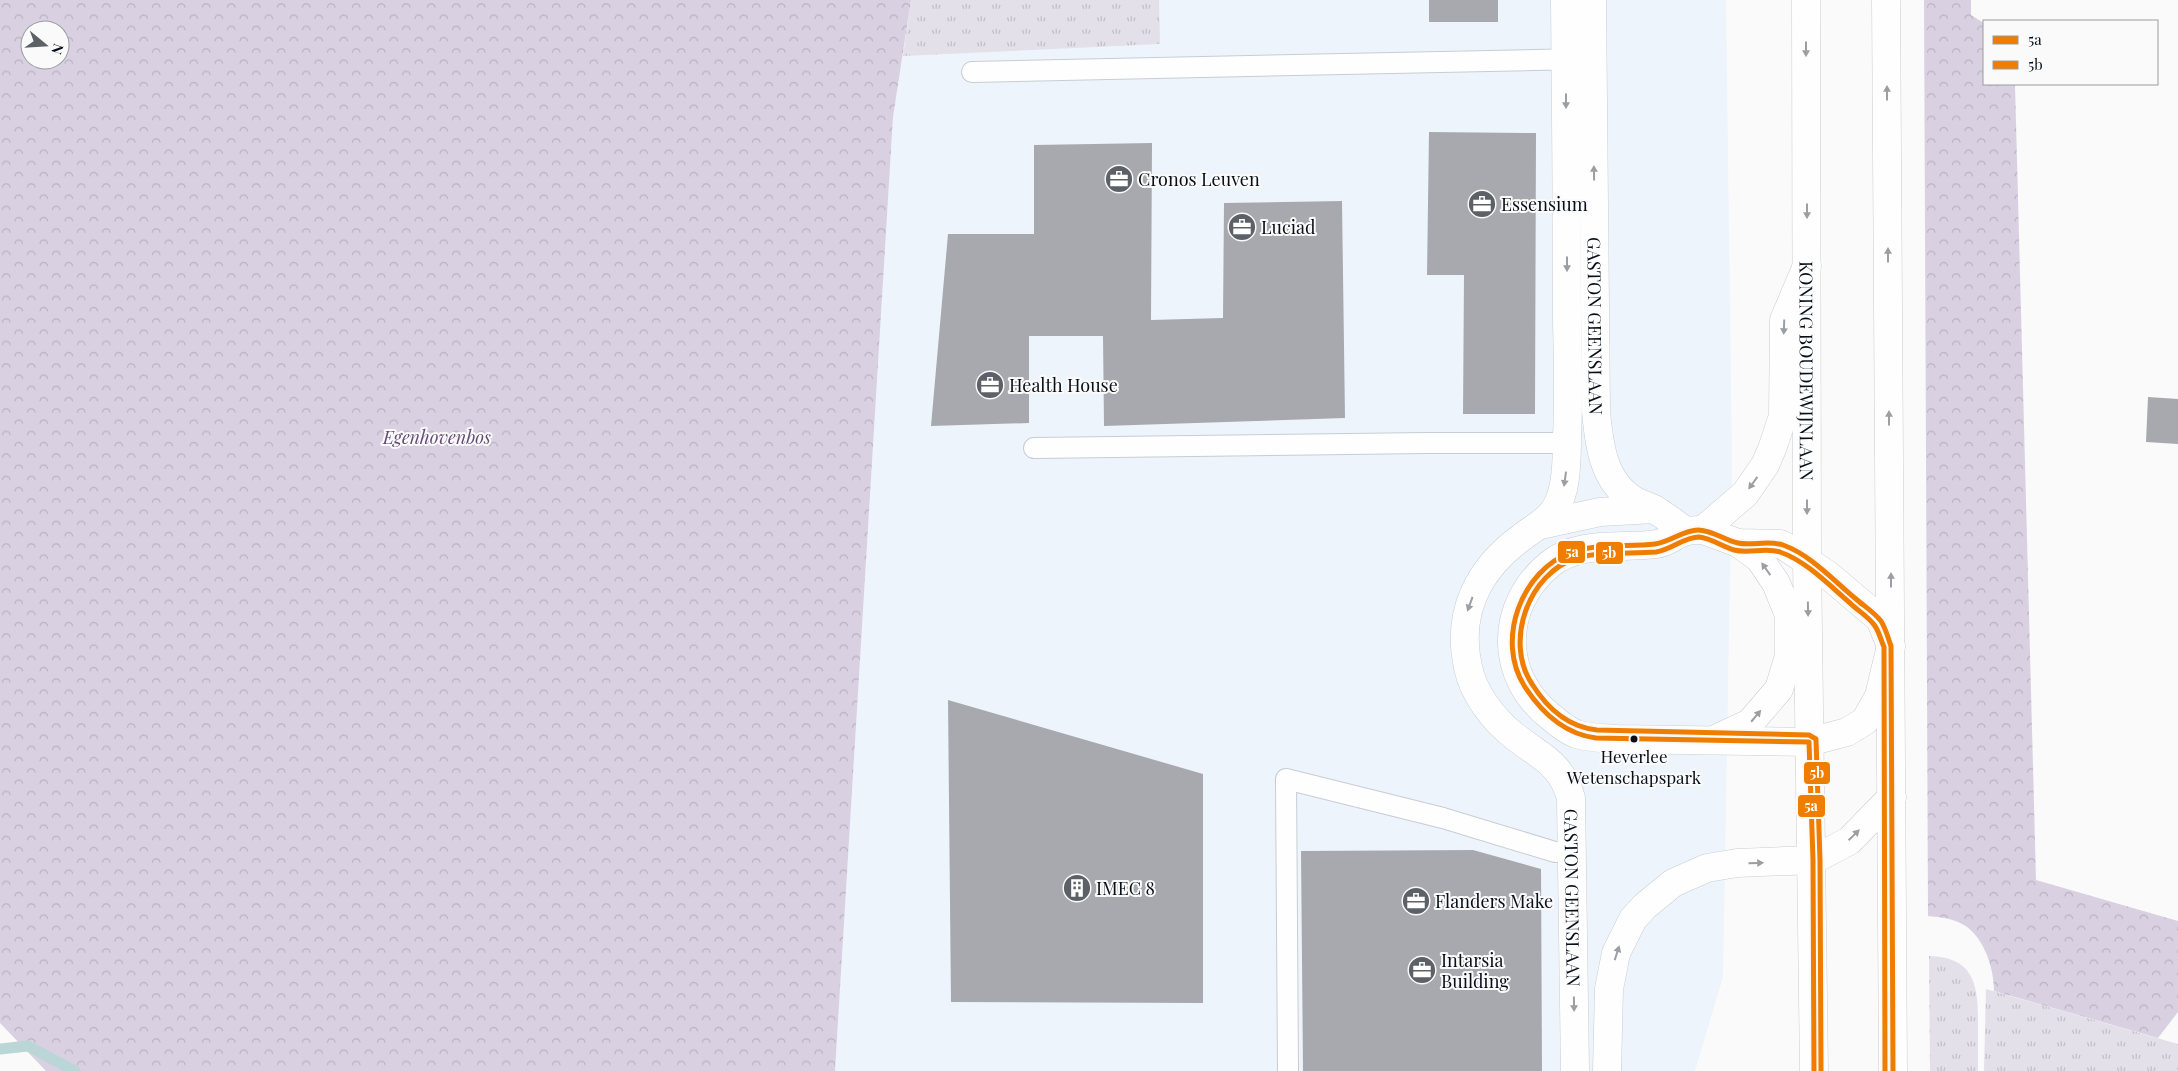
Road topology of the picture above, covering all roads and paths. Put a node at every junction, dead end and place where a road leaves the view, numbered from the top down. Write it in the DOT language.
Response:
graph roads {
  1 [pos="1565,0"];
  2 [pos="1592,0"];
  3 [pos="1806,0"];
  4 [pos="1886,0"];
  5 [pos="1565,59"];
  6 [pos="1593,59"];
  7 [pos="972,72"];
  8 [pos="1807,266"];
  9 [pos="1567,443"];
  10 [pos="1034,448"];
  11 [pos="1654,509"];
  12 [pos="1540,525"];
  13 [pos="1694,530"];
  14 [pos="1738,543"];
  15 [pos="1807,560"];
  16 [pos="1891,646"];
  17 [pos="1715,740"];
  18 [pos="1809,742"];
  19 [pos="1892,797"];
  20 [pos="1555,852"];
  21 [pos="1813,860"];
  22 [pos="1288,1071"];
  23 [pos="1575,1071"];
  24 [pos="1608,1071"];
  25 [pos="1814,1071"];
  26 [pos="1893,1071"];
  1 -- 5 [label="main road, GASTON GEENSLAAN"];
  2 -- 6 [label="main road, GASTON GEENSLAAN"];
  3 -- 8 [label="main road, KONING BOUDEWIJNLAAN, one-way"];
  16 -- 4 [label="main road, one-way"];
  5 -- 6 [label="lane"];
  5 -- 7 [label="lane"];
  5 -- 9 [label="main road, GASTON GEENSLAAN, one-way"];
  11 -- 6 [label="main road, GASTON GEENSLAAN, one-way"];
  8 -- 13 [label="main road, one-way"];
  8 -- 15 [label="main road, KONING BOUDEWIJNLAAN, one-way"];
  9 -- 10 [label="lane"];
  9 -- 12 [label="main road, GASTON GEENSLAAN, one-way"];
  11 -- 12 [label="main road, GASTON GEENSLAAN"];
  11 -- 13 [label="main road, GASTON GEENSLAAN"];
  12 -- 23 [label="main road, GASTON GEENSLAAN, one-way"];
  13 -- 14 [label="main road, GASTON GEENSLAAN"];
  13 -- 17 [label="main road"];
  14 -- 15 [label="main road, GASTON GEENSLAAN"];
  17 -- 14 [label="main road, one-way"];
  15 -- 16 [label="main road, GASTON GEENSLAAN"];
  15 -- 18 [label="main road, KONING BOUDEWIJNLAAN, one-way"];
  16 -- 18 [label="main road"];
  16 -- 19 [label="main road"];
  17 -- 18 [label="main road"];
  18 -- 21 [label="main road, KONING BOUDEWIJNLAAN"];
  21 -- 19 [label="main road, GASTON GEENSLAAN, one-way"];
  19 -- 26 [label="main road"];
  20 -- 22 [label="lane"];
  24 -- 21 [label="main road, GASTON GEENSLAAN, one-way"];
  21 -- 25 [label="main road, KONING BOUDEWIJNLAAN"];
}
